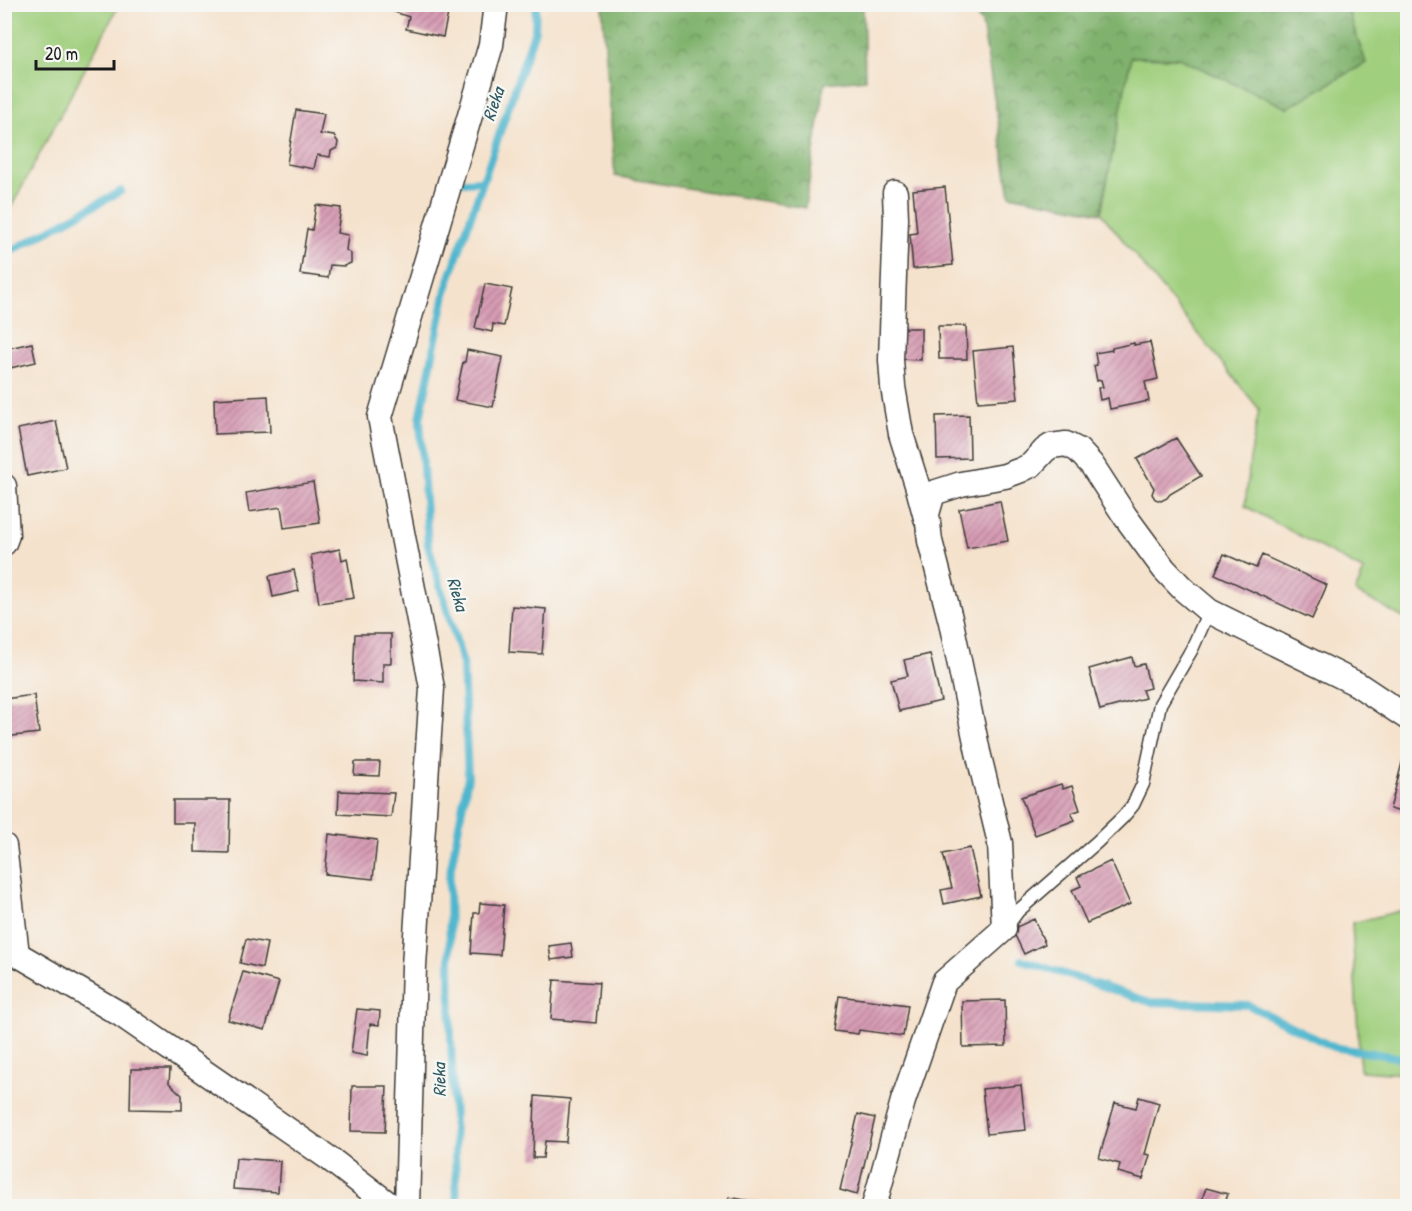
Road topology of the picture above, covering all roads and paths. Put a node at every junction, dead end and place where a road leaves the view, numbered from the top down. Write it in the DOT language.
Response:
graph roads {
  1 [pos="496,4"];
  2 [pos="895,193"];
  3 [pos="4,486"];
  4 [pos="928,529"];
  5 [pos="4,543"];
  6 [pos="1209,611"];
  7 [pos="1407,718"];
  8 [pos="4,846"];
  9 [pos="1004,929"];
  10 [pos="11,955"];
  11 [pos="391,1206"];
  12 [pos="407,1206"];
  13 [pos="874,1206"];
  1 -- 12 [label="street"];
  2 -- 4 [label="street"];
  3 -- 5 [label="street"];
  4 -- 6 [label="street"];
  4 -- 9 [label="street"];
  6 -- 7 [label="street"];
  6 -- 9 [label="lane"];
  8 -- 10 [label="street"];
  9 -- 13 [label="street"];
  10 -- 11 [label="street"];
}
